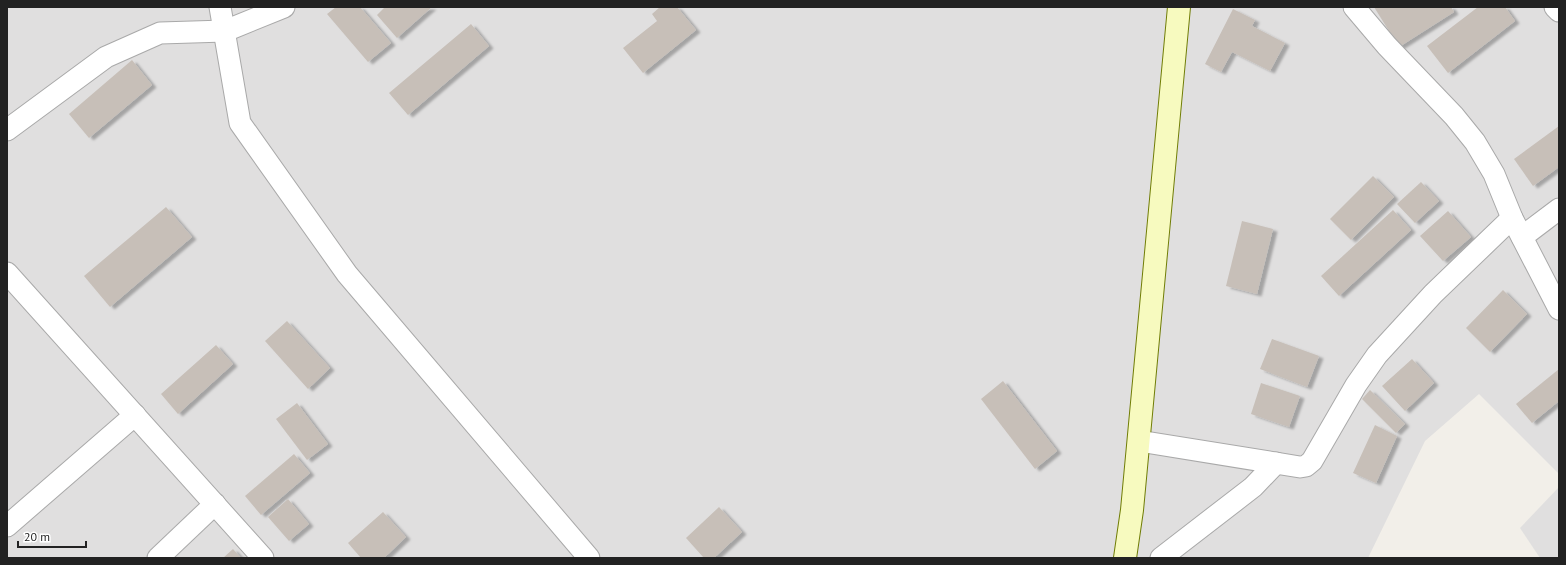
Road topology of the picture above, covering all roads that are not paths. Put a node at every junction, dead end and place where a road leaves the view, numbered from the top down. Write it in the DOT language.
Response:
graph roads {
  1 [pos="220,7"];
  2 [pos="284,7"];
  3 [pos="1179,7"];
  4 [pos="1354,7"];
  5 [pos="1555,7"];
  6 [pos="1559,11"];
  7 [pos="225,31"];
  8 [pos="7,130"];
  9 [pos="1559,209"];
  10 [pos="1512,218"];
  11 [pos="1522,237"];
  12 [pos="7,273"];
  13 [pos="1559,309"];
  14 [pos="135,415"];
  15 [pos="1139,441"];
  16 [pos="1276,463"];
  17 [pos="215,504"];
  18 [pos="7,526"];
  19 [pos="158,558"];
  20 [pos="263,558"];
  21 [pos="589,558"];
  22 [pos="1125,558"];
  23 [pos="1161,558"];
  1 -- 7 [label="street"];
  2 -- 7 [label="street"];
  3 -- 15 [label="main road"];
  4 -- 10 [label="street"];
  5 -- 6 [label="street"];
  7 -- 8 [label="street"];
  7 -- 21 [label="street"];
  9 -- 11 [label="street"];
  10 -- 11 [label="street"];
  10 -- 16 [label="street"];
  11 -- 13 [label="street"];
  12 -- 14 [label="street"];
  14 -- 17 [label="street"];
  14 -- 18 [label="street"];
  15 -- 16 [label="street"];
  15 -- 22 [label="main road"];
  16 -- 23 [label="street"];
  17 -- 19 [label="street"];
  17 -- 20 [label="street"];
}
